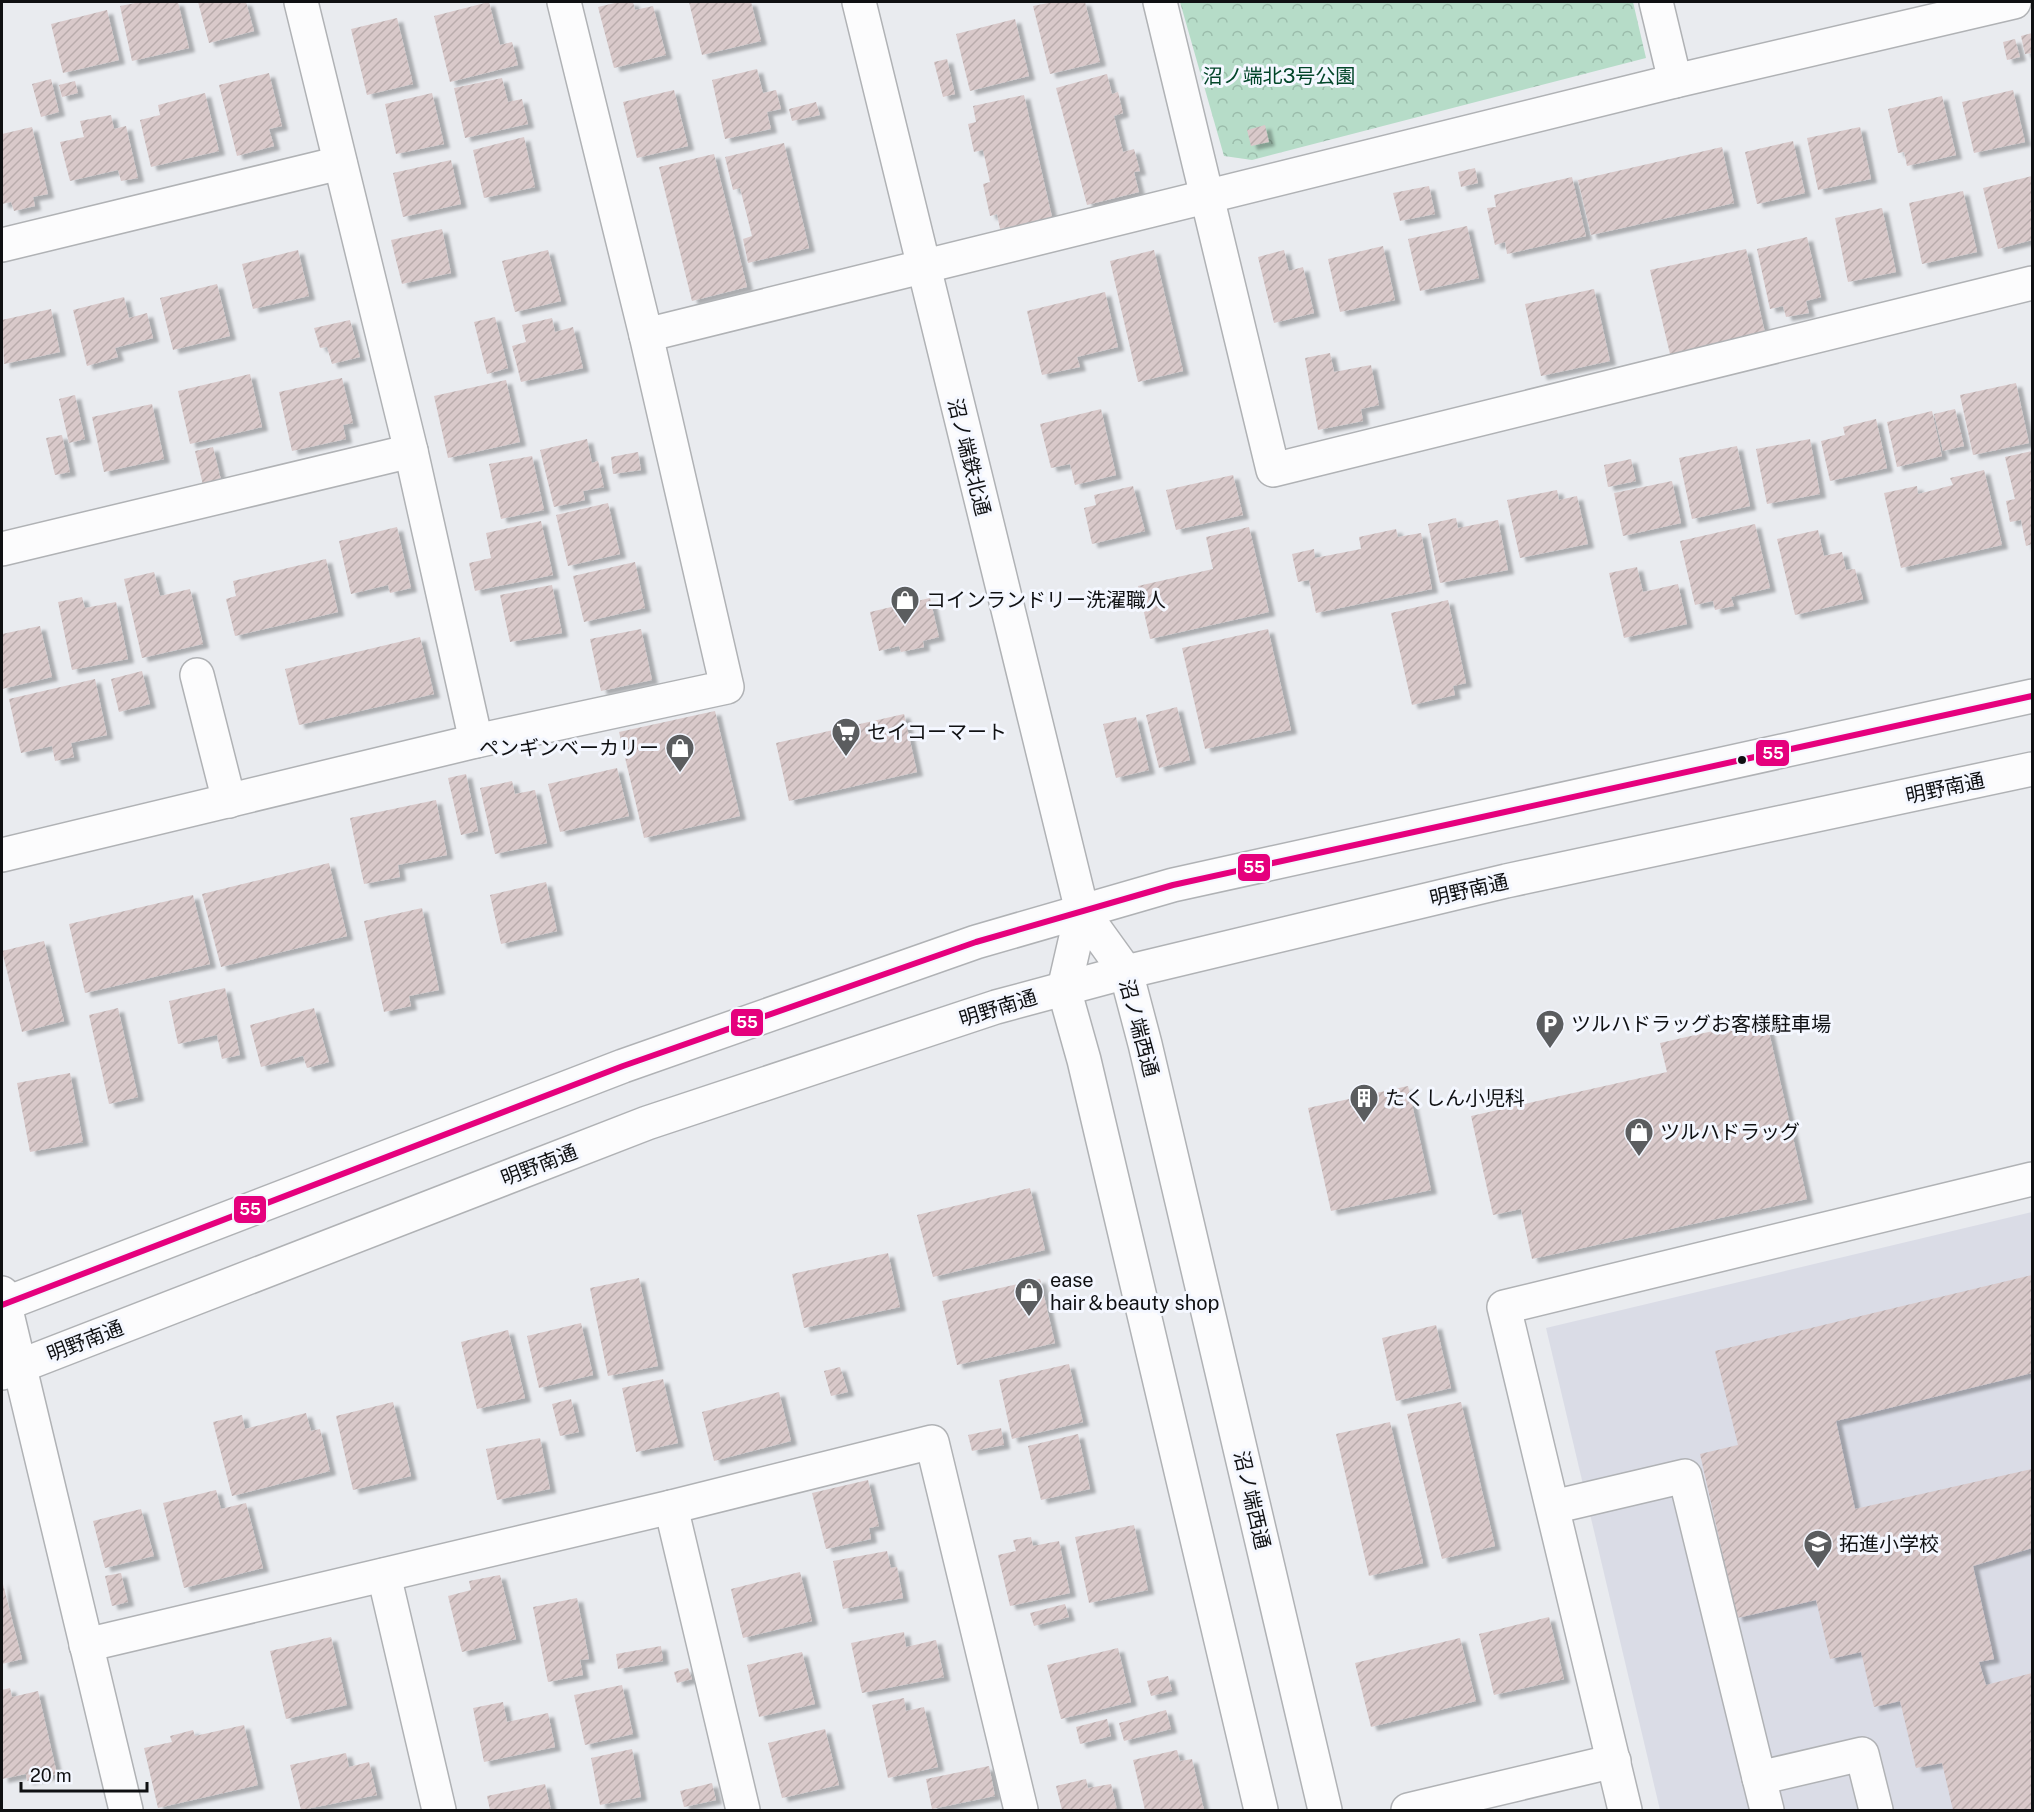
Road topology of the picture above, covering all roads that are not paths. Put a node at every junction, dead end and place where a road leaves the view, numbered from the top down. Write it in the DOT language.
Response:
graph roads {
  1 [pos="301,2"];
  2 [pos="564,2"];
  3 [pos="859,2"];
  4 [pos="1160,2"];
  5 [pos="1656,2"];
  6 [pos="2014,2"];
  7 [pos="1676,81"];
  8 [pos="340,163"];
  9 [pos="1208,196"];
  10 [pos="2,245"];
  11 [pos="922,266"];
  12 [pos="2032,283"];
  13 [pos="646,335"];
  14 [pos="411,451"];
  15 [pos="2,549"];
  16 [pos="197,675"];
  17 [pos="2032,696"];
  18 [pos="476,741"];
  19 [pos="2032,770"];
  20 [pos="229,801"];
  21 [pos="2,855"];
  22 [pos="1082,911"];
  23 [pos="1126,972"];
  24 [pos="1064,989"];
  25 [pos="2032,1179"];
  26 [pos="2,1301"];
  27 [pos="10,1369"];
  28 [pos="671,1507"];
  29 [pos="1553,1507"];
  30 [pos="384,1575"];
  31 [pos="86,1645"];
  32 [pos="1614,1761"];
  33 [pos="1759,1778"];
  34 [pos="126,1810"];
  35 [pos="439,1810"];
  36 [pos="743,1810"];
  37 [pos="1021,1810"];
  38 [pos="1261,1810"];
  39 [pos="1325,1810"];
  40 [pos="1408,1810"];
  41 [pos="1625,1810"];
  42 [pos="1767,1810"];
  43 [pos="1876,1810"];
  1 -- 8 [label="street"];
  2 -- 13 [label="street"];
  3 -- 11 [label="street, 沼ノ端鉄北通"];
  4 -- 9 [label="street"];
  5 -- 7 [label="street"];
  6 -- 7 [label="street"];
  7 -- 9 [label="street"];
  8 -- 10 [label="street"];
  8 -- 14 [label="street"];
  9 -- 11 [label="street"];
  9 -- 12 [label="street"];
  11 -- 13 [label="street"];
  11 -- 22 [label="street, 沼ノ端鉄北通"];
  13 -- 18 [label="street"];
  14 -- 15 [label="street"];
  14 -- 18 [label="street"];
  16 -- 20 [label="street"];
  17 -- 22 [label="street"];
  18 -- 20 [label="street"];
  19 -- 23 [label="street, 明野南通"];
  20 -- 21 [label="street"];
  22 -- 23 [label="street, 沼ノ端西通"];
  22 -- 24 [label="street"];
  22 -- 26 [label="street"];
  23 -- 24 [label="street, 明野南通"];
  23 -- 39 [label="street, 沼ノ端西通"];
  24 -- 27 [label="street, 明野南通"];
  24 -- 38 [label="street"];
  25 -- 29 [label="street"];
  26 -- 27 [label="street"];
  27 -- 31 [label="street"];
  28 -- 30 [label="street"];
  28 -- 36 [label="street"];
  28 -- 37 [label="street"];
  29 -- 32 [label="street"];
  29 -- 33 [label="street"];
  30 -- 31 [label="street"];
  30 -- 35 [label="street"];
  31 -- 34 [label="street"];
  32 -- 40 [label="street"];
  32 -- 41 [label="street"];
  33 -- 42 [label="street"];
  33 -- 43 [label="street"];
}
